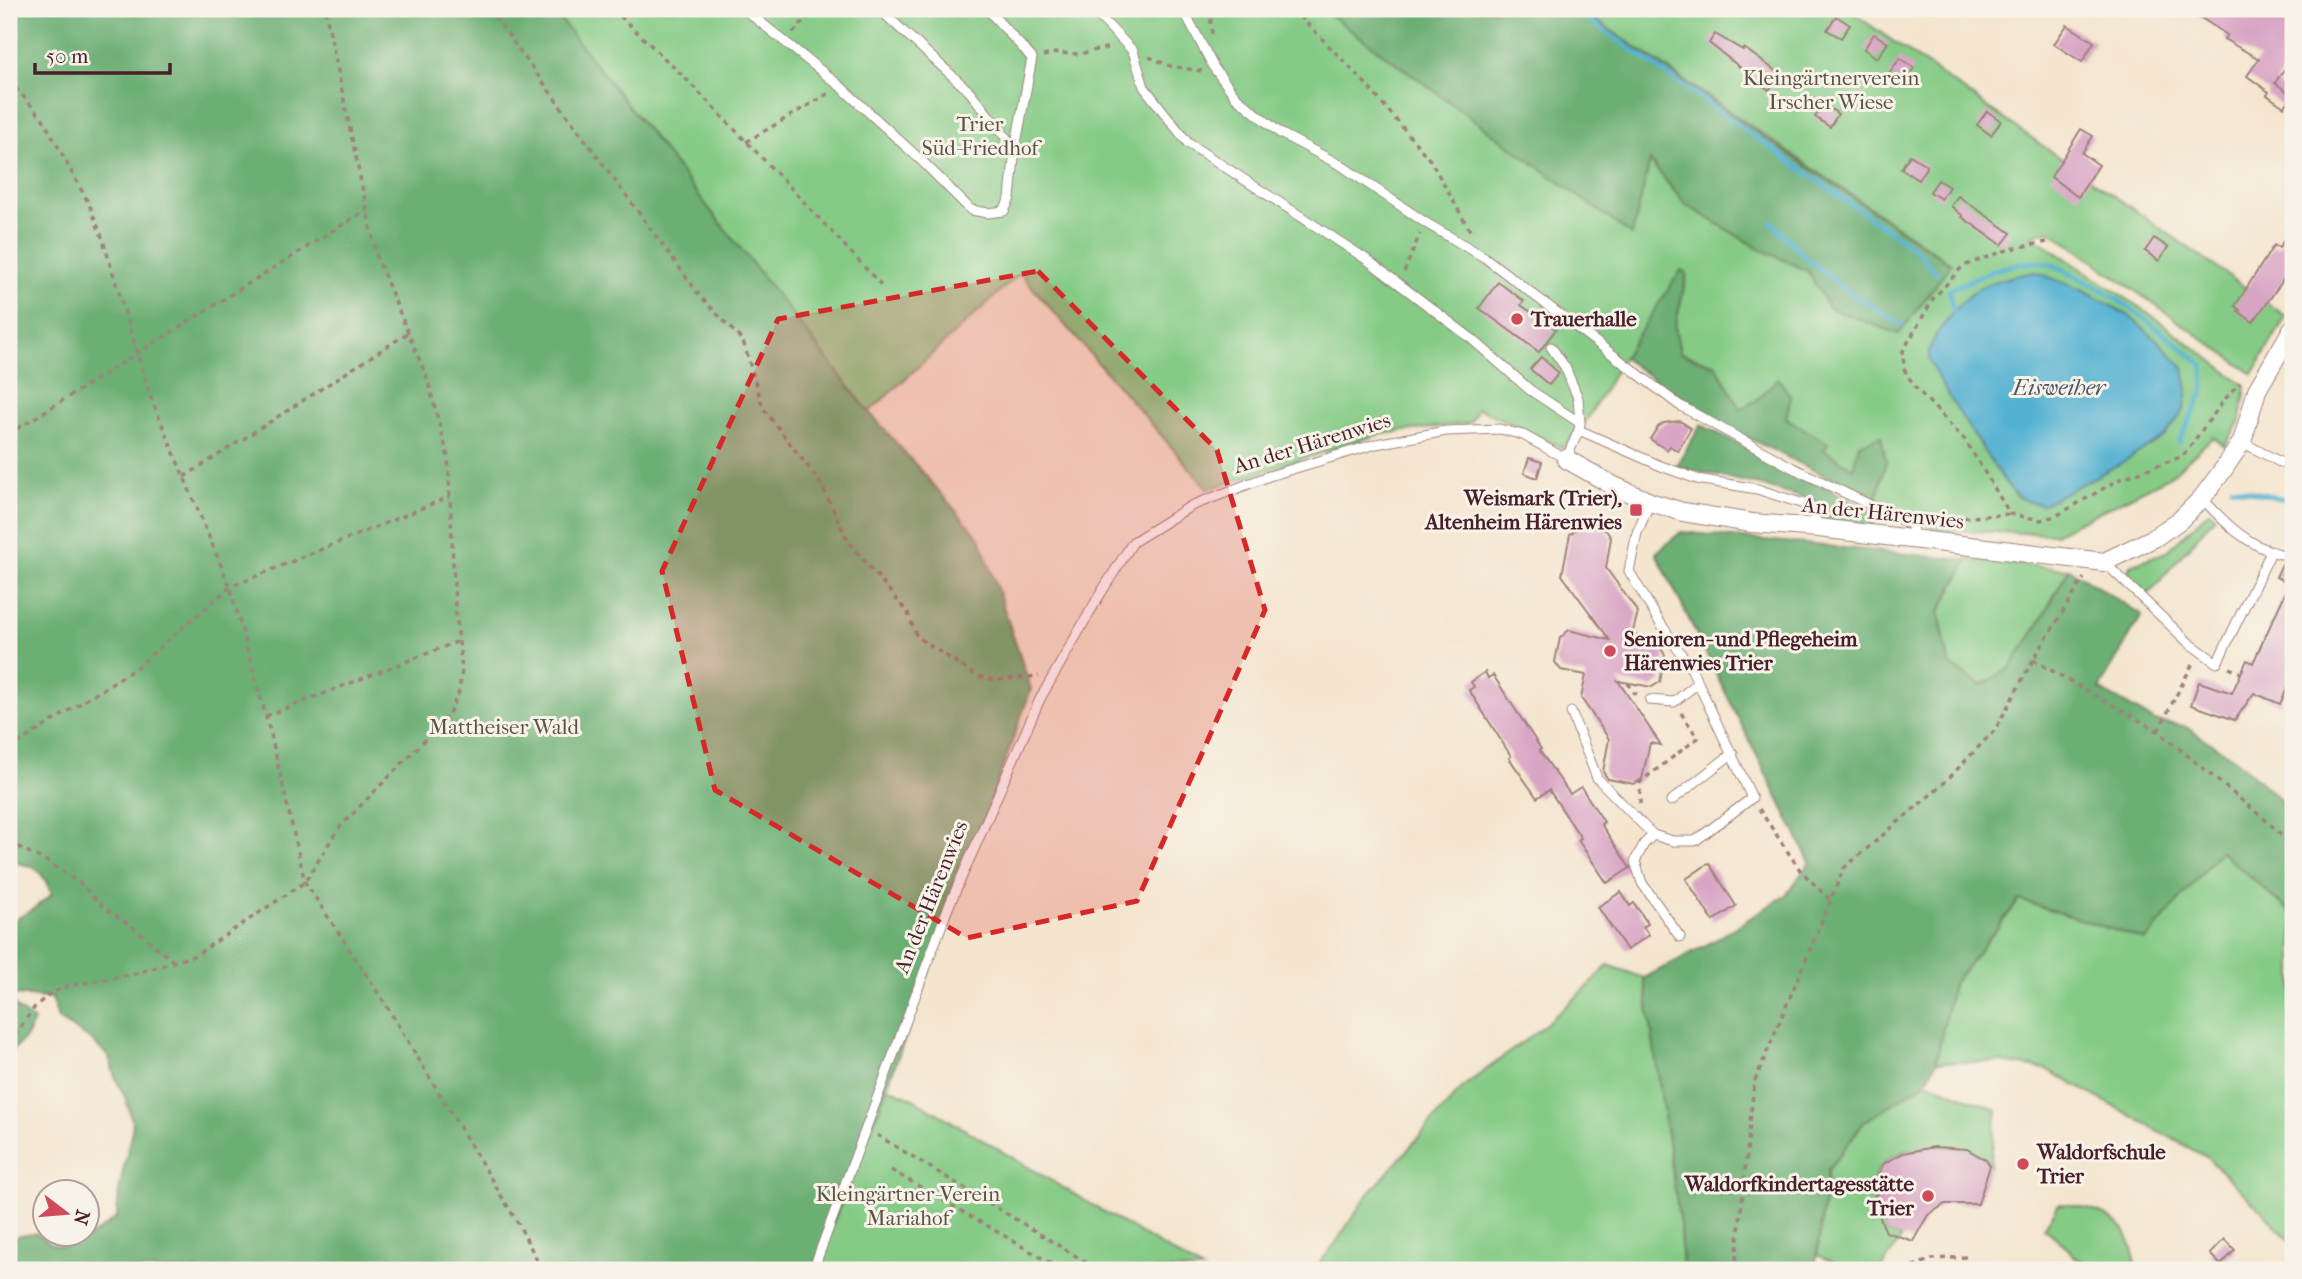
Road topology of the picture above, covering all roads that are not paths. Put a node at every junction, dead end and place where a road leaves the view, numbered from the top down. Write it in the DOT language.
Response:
graph roads {
  1 [pos="744,9"];
  2 [pos="879,9"];
  3 [pos="987,9"];
  4 [pos="1092,9"];
  5 [pos="1184,9"];
  6 [pos="1015,149"];
  7 [pos="2293,328"];
  8 [pos="1551,347"];
  9 [pos="1579,426"];
  10 [pos="2242,442"];
  11 [pos="1566,459"];
  12 [pos="2293,469"];
  13 [pos="2202,498"];
  14 [pos="1650,502"];
  15 [pos="1819,528"];
  16 [pos="1913,532"];
  17 [pos="2098,562"];
  18 [pos="1699,683"];
  19 [pos="1650,700"];
  20 [pos="1571,712"];
  21 [pos="1733,754"];
  22 [pos="1671,801"];
  23 [pos="1653,835"];
  24 [pos="1680,936"];
  25 [pos="813,1270"];
  1 -- 6 [label="lane"];
  2 -- 6 [label="lane"];
  3 -- 6 [label="lane"];
  4 -- 9 [label="lane"];
  5 -- 16 [label="lane"];
  7 -- 10 [label="street"];
  8 -- 9 [label="lane"];
  9 -- 11 [label="lane"];
  9 -- 15 [label="lane"];
  10 -- 12 [label="lane"];
  10 -- 13 [label="street"];
  11 -- 14 [label="street, An der Härenwies"];
  11 -- 25 [label="lane, An der Härenwies"];
  13 -- 17 [label="street"];
  13 -- 17 [label="lane"];
  14 -- 15 [label="street, An der Härenwies"];
  14 -- 18 [label="lane"];
  15 -- 16 [label="street, An der Härenwies"];
  16 -- 17 [label="street, An der Härenwies"];
  18 -- 19 [label="lane"];
  18 -- 21 [label="lane"];
  20 -- 23 [label="lane"];
  21 -- 22 [label="lane"];
  21 -- 23 [label="lane"];
  23 -- 24 [label="lane"];
}
